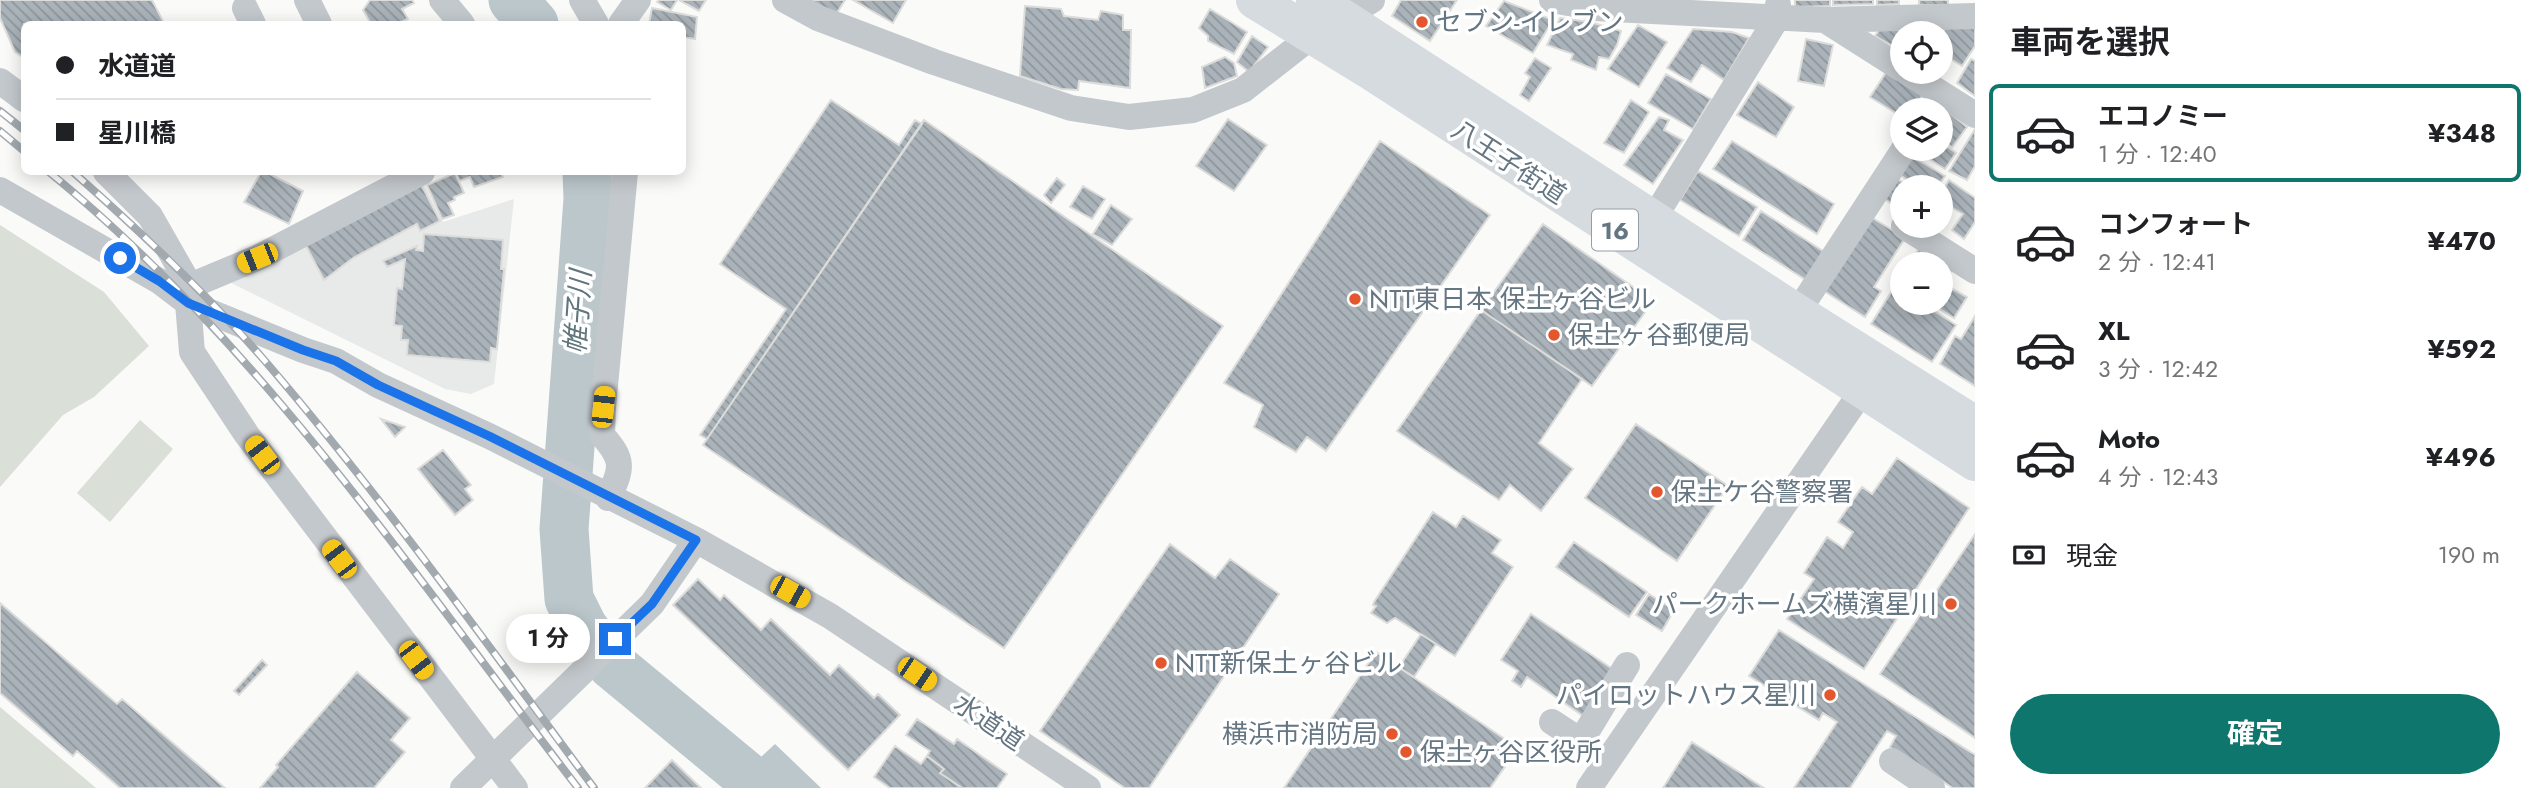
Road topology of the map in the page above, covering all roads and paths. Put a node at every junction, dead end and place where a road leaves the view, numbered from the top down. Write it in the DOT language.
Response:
graph roads {
  1 [pos="307,0"];
  2 [pos="582,0"];
  3 [pos="638,0"];
  4 [pos="785,0"];
  5 [pos="1255,0"];
  6 [pos="1552,0"];
  7 [pos="1778,9"];
  8 [pos="1335,14"];
  9 [pos="1975,16"];
  10 [pos="1825,20"];
  11 [pos="318,21"];
  12 [pos="594,21"];
  13 [pos="623,21"];
  14 [pos="1890,61"];
  15 [pos="1917,84"];
  16 [pos="1930,98"];
  17 [pos="1953,108"];
  18 [pos="1975,115"];
  19 [pos="1896,161"];
  20 [pos="109,175"];
  21 [pos="416,175"];
  22 [pos="625,175"];
  23 [pos="0,190"];
  24 [pos="1869,204"];
  25 [pos="1890,217"];
  26 [pos="1654,218"];
  27 [pos="1923,238"];
  28 [pos="1975,271"];
  29 [pos="189,294"];
  30 [pos="1797,313"];
  31 [pos="1872,378"];
  32 [pos="1975,425"];
  33 [pos="1975,462"];
  34 [pos="603,494"];
  35 [pos="696,540"];
  36 [pos="1627,665"];
  37 [pos="1552,722"];
  38 [pos="493,761"];
  39 [pos="1892,761"];
  40 [pos="463,788"];
  41 [pos="514,788"];
  42 [pos="1088,788"];
  43 [pos="1589,788"];
  44 [pos="1932,788"];
  1 -- 11 [label="street"];
  2 -- 12 [label="street"];
  3 -- 13 [label="street"];
  4 -- 8 [label="street"];
  5 -- 8 [label="highway, 八王子街道 / 16"];
  6 -- 7 [label="street"];
  7 -- 10 [label="street"];
  7 -- 26 [label="street"];
  8 -- 26 [label="highway, 八王子街道 / 16"];
  8 -- 31 [label="highway, 八王子街道 / 16"];
  9 -- 10 [label="street"];
  10 -- 14 [label="street"];
  15 -- 16 [label="street"];
  17 -- 18 [label="street"];
  19 -- 24 [label="street"];
  20 -- 29 [label="street"];
  21 -- 29 [label="street"];
  22 -- 34 [label="street"];
  23 -- 29 [label="street"];
  24 -- 25 [label="street"];
  24 -- 30 [label="street"];
  26 -- 30 [label="highway, 八王子街道 / 16"];
  27 -- 28 [label="street"];
  29 -- 34 [label="street, 水道道"];
  29 -- 38 [label="street"];
  30 -- 31 [label="highway, 八王子街道 / 16"];
  31 -- 32 [label="highway, 八王子街道 / 16"];
  31 -- 33 [label="highway, 八王子街道 / 16"];
  31 -- 43 [label="street"];
  34 -- 35 [label="street, 水道道"];
  35 -- 38 [label="street"];
  35 -- 42 [label="street, 水道道"];
  36 -- 37 [label="street"];
  38 -- 40 [label="street"];
  38 -- 41 [label="street"];
  39 -- 44 [label="street"];
}
